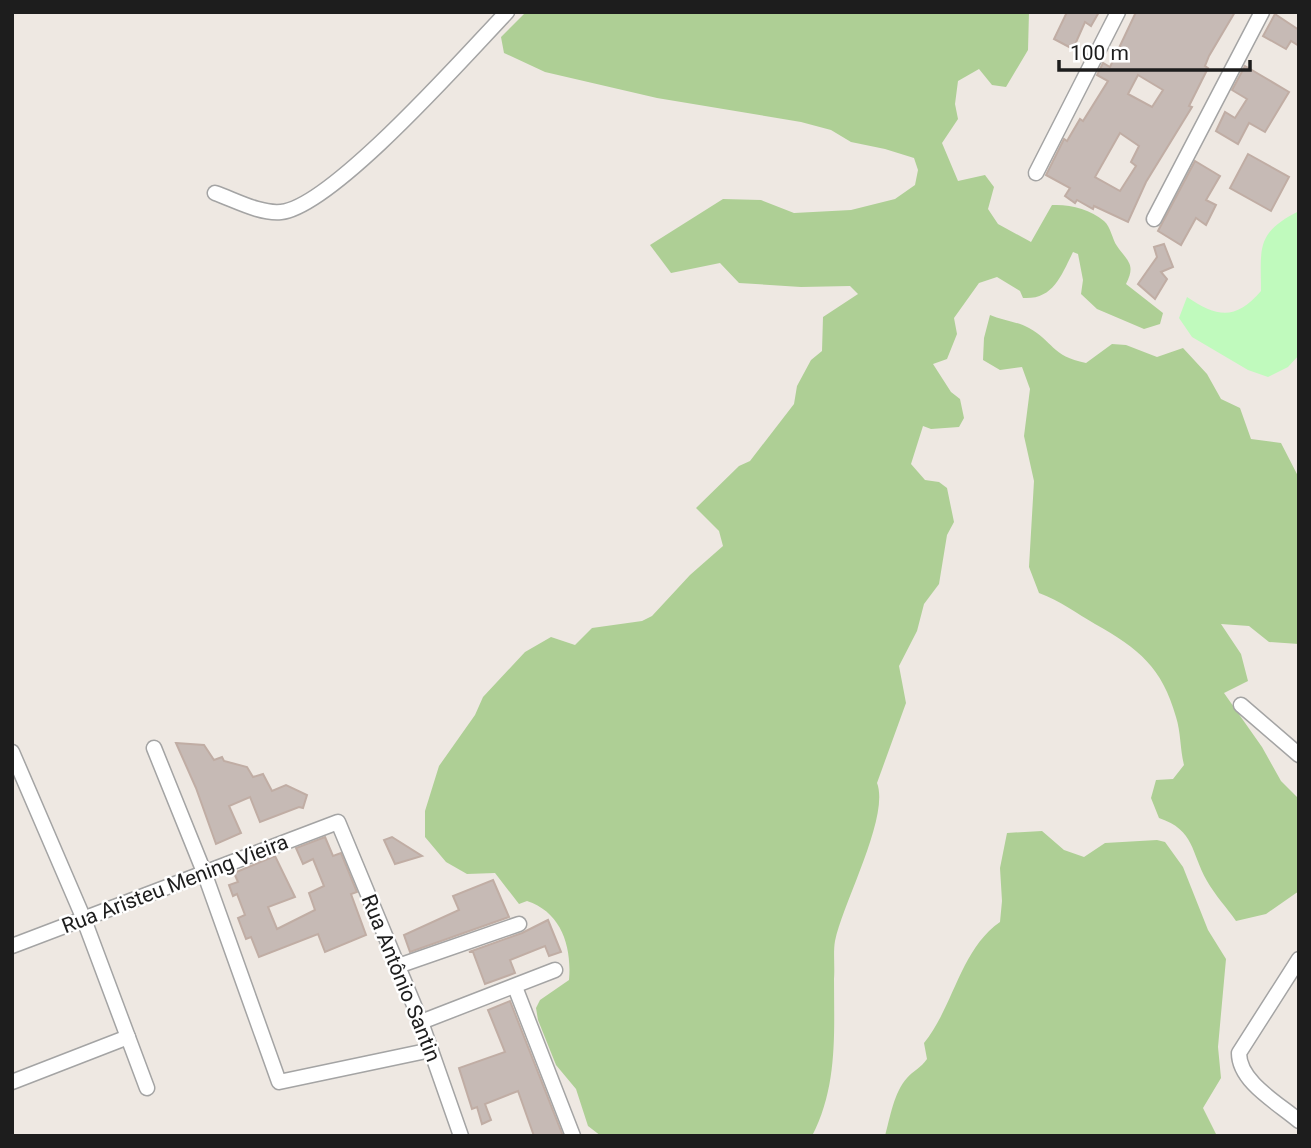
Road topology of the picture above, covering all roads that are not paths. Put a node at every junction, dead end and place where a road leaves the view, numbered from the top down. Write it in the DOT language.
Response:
graph roads {
  1 [pos="507,12"];
  2 [pos="1118,12"];
  3 [pos="1262,12"];
  4 [pos="1036,173"];
  5 [pos="215,193"];
  6 [pos="1154,219"];
  7 [pos="1241,705"];
  8 [pos="154,748"];
  9 [pos="12,751"];
  10 [pos="1299,755"];
  11 [pos="338,822"];
  12 [pos="204,872"];
  13 [pos="83,917"];
  14 [pos="519,924"];
  15 [pos="12,946"];
  16 [pos="1299,959"];
  17 [pos="398,966"];
  18 [pos="555,970"];
  19 [pos="515,987"];
  20 [pos="421,1022"];
  21 [pos="128,1037"];
  22 [pos="431,1050"];
  23 [pos="12,1082"];
  24 [pos="147,1088"];
  25 [pos="1299,1121"];
  26 [pos="461,1136"];
  27 [pos="573,1136"];
  1 -- 5 [label="street"];
  2 -- 4 [label="street"];
  3 -- 6 [label="street"];
  7 -- 10 [label="street"];
  8 -- 12 [label="street"];
  9 -- 13 [label="street"];
  11 -- 12 [label="street, Rua Aristeu Mening Vieira"];
  11 -- 17 [label="street, Rua Antônio Santin"];
  12 -- 13 [label="street, Rua Aristeu Mening Vieira"];
  12 -- 22 [label="street"];
  13 -- 15 [label="street, Rua Aristeu Mening Vieira"];
  13 -- 21 [label="street"];
  14 -- 17 [label="street"];
  16 -- 25 [label="street"];
  17 -- 20 [label="street, Rua Antônio Santin"];
  18 -- 19 [label="street"];
  19 -- 20 [label="street"];
  19 -- 27 [label="street"];
  20 -- 22 [label="street, Rua Antônio Santin"];
  21 -- 23 [label="street"];
  21 -- 24 [label="street"];
  22 -- 26 [label="street, Rua Antônio Santin"];
}
